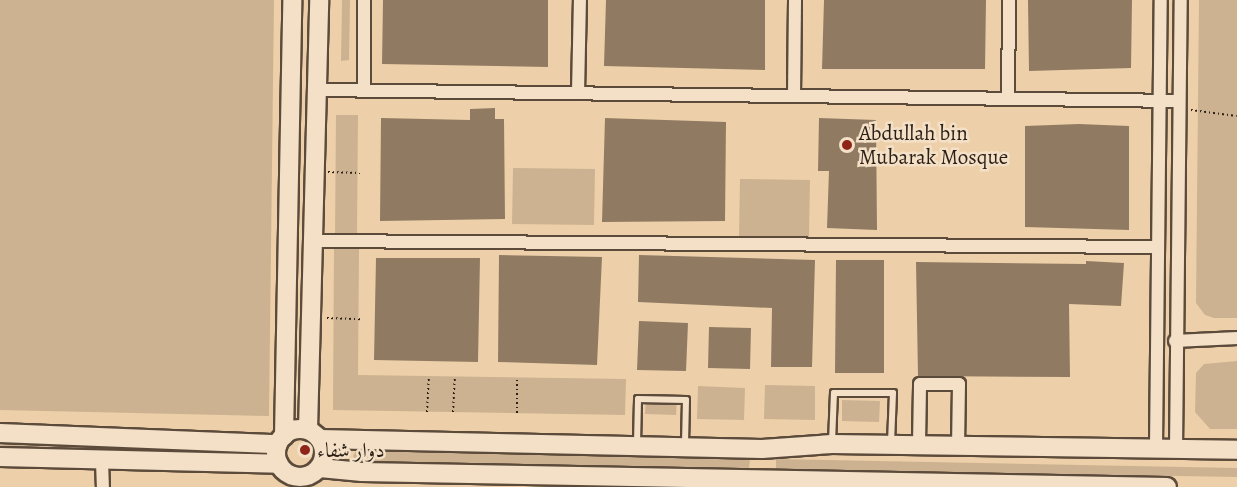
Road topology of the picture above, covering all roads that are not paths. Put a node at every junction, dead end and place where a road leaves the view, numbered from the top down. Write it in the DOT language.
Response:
graph roads {
  1 [pos="292,0"];
  2 [pos="319,0"];
  3 [pos="364,0"];
  4 [pos="580,0"];
  5 [pos="795,0"];
  6 [pos="1009,0"];
  7 [pos="1161,0"];
  8 [pos="1181,0"];
  9 [pos="318,90"];
  10 [pos="364,91"];
  11 [pos="578,93"];
  12 [pos="794,96"];
  13 [pos="1008,99"];
  14 [pos="1160,101"];
  15 [pos="1179,101"];
  16 [pos="316,242"];
  17 [pos="1157,246"];
  18 [pos="1237,338"];
  19 [pos="1175,340"];
  20 [pos="0,433"];
  21 [pos="314,434"];
  22 [pos="281,440"];
  23 [pos="832,444"];
  24 [pos="920,444"];
  25 [pos="890,445"];
  26 [pos="958,446"];
  27 [pos="637,447"];
  28 [pos="684,448"];
  29 [pos="1156,448"];
  30 [pos="762,449"];
  31 [pos="1176,449"];
  32 [pos="1237,450"];
  33 [pos="0,457"];
  34 [pos="102,461"];
  35 [pos="283,474"];
  36 [pos="316,476"];
  37 [pos="761,480"];
  38 [pos="600,482"];
  39 [pos="937,485"];
  40 [pos="103,487"];
  41 [pos="1153,487"];
  42 [pos="1167,487"];
  1 -- 22 [label="main road"];
  2 -- 9 [label="main road"];
  3 -- 10 [label="street"];
  4 -- 11 [label="street"];
  5 -- 12 [label="street"];
  6 -- 13 [label="street"];
  7 -- 14 [label="street"];
  8 -- 15 [label="street"];
  9 -- 10 [label="street"];
  9 -- 16 [label="main road"];
  10 -- 11 [label="street"];
  11 -- 12 [label="street"];
  12 -- 13 [label="street"];
  13 -- 14 [label="street"];
  14 -- 15 [label="street"];
  14 -- 17 [label="street"];
  15 -- 19 [label="street"];
  16 -- 17 [label="street"];
  16 -- 21 [label="main road"];
  17 -- 29 [label="street"];
  18 -- 19 [label="street"];
  19 -- 31 [label="street"];
  20 -- 22 [label="main road"];
  21 -- 22 [label="main road"];
  21 -- 27 [label="main road"];
  21 -- 36 [label="main road"];
  22 -- 35 [label="main road"];
  23 -- 25 [label="main road"];
  23 -- 25 [label="lane"];
  23 -- 30 [label="main road"];
  24 -- 25 [label="main road"];
  24 -- 26 [label="main road"];
  24 -- 26 [label="street"];
  26 -- 29 [label="main road"];
  27 -- 28 [label="main road"];
  27 -- 28 [label="lane"];
  28 -- 30 [label="main road"];
  29 -- 31 [label="main road"];
  30 -- 37 [label="main road"];
  31 -- 32 [label="main road"];
  33 -- 34 [label="main road"];
  34 -- 35 [label="main road"];
  34 -- 40 [label="street"];
  35 -- 36 [label="main road"];
  36 -- 38 [label="main road"];
  37 -- 38 [label="main road"];
  37 -- 39 [label="main road"];
  39 -- 41 [label="main road"];
  41 -- 42 [label="main road"];
}
